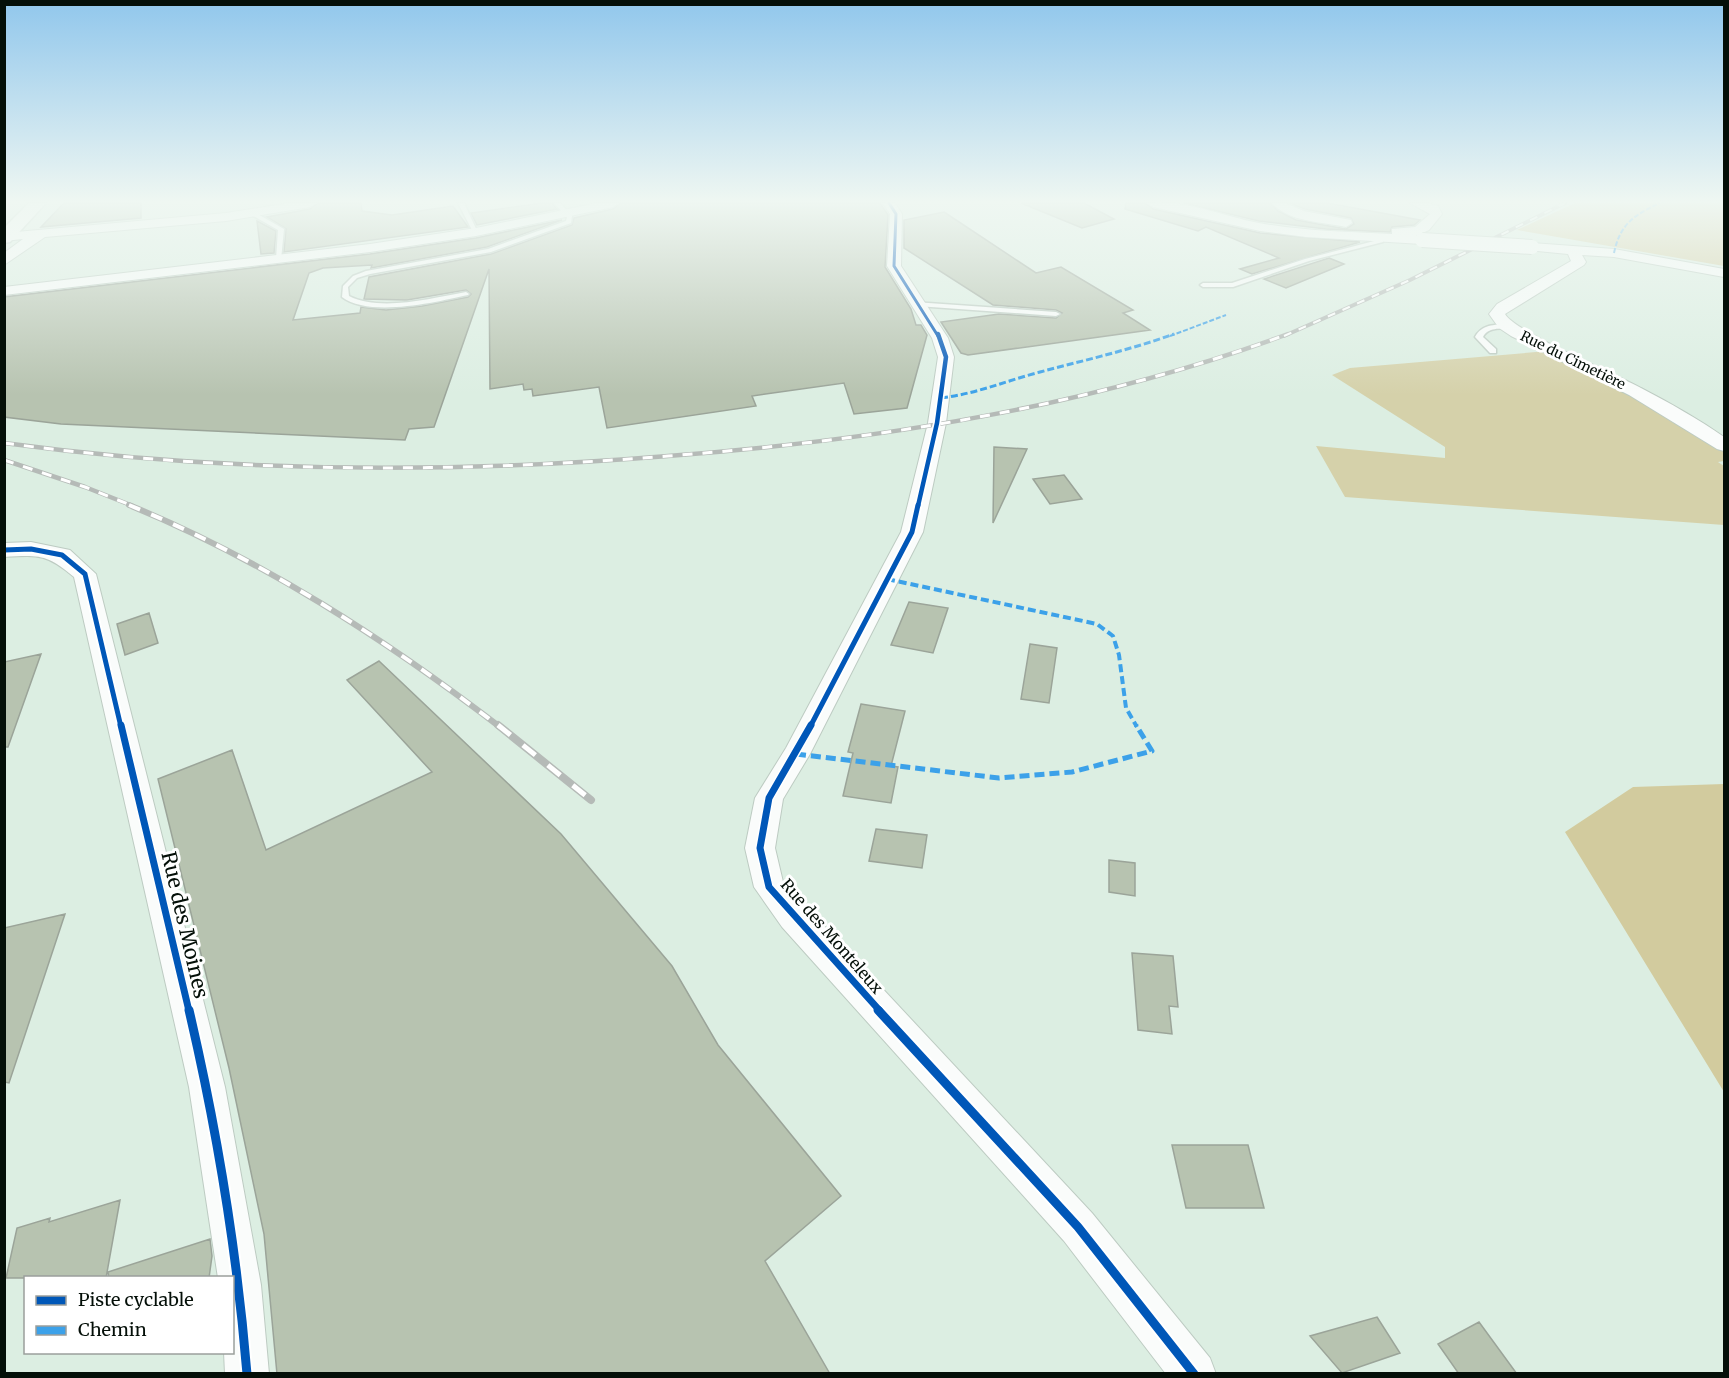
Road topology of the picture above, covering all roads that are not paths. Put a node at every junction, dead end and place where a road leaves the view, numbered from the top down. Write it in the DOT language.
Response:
graph roads {
  1 [pos="214,267"];
  2 [pos="395,267"];
  3 [pos="895,267"];
  4 [pos="1285,267"];
  5 [pos="1693,267"];
  6 [pos="1565,268"];
  7 [pos="1725,273"];
  8 [pos="1203,285"];
  9 [pos="4,291"];
  10 [pos="466,294"];
  11 [pos="917,304"];
  12 [pos="1056,314"];
  13 [pos="1507,326"];
  14 [pos="1493,351"];
  15 [pos="1725,445"];
  16 [pos="4,550"];
  17 [pos="246,1374"];
  18 [pos="1194,1374"];
  1 -- 9 [label="street"];
  2 -- 10 [label="lane"];
  3 -- 11 [label="street, Rue des Monteleux"];
  4 -- 8 [label="lane"];
  5 -- 7 [label="street"];
  6 -- 13 [label="street, Rue du Cimetière"];
  11 -- 12 [label="lane"];
  11 -- 18 [label="street, Rue des Monteleux"];
  13 -- 14 [label="lane"];
  13 -- 15 [label="street, Rue du Cimetière"];
  16 -- 17 [label="street, Rue des Moines"];
}
